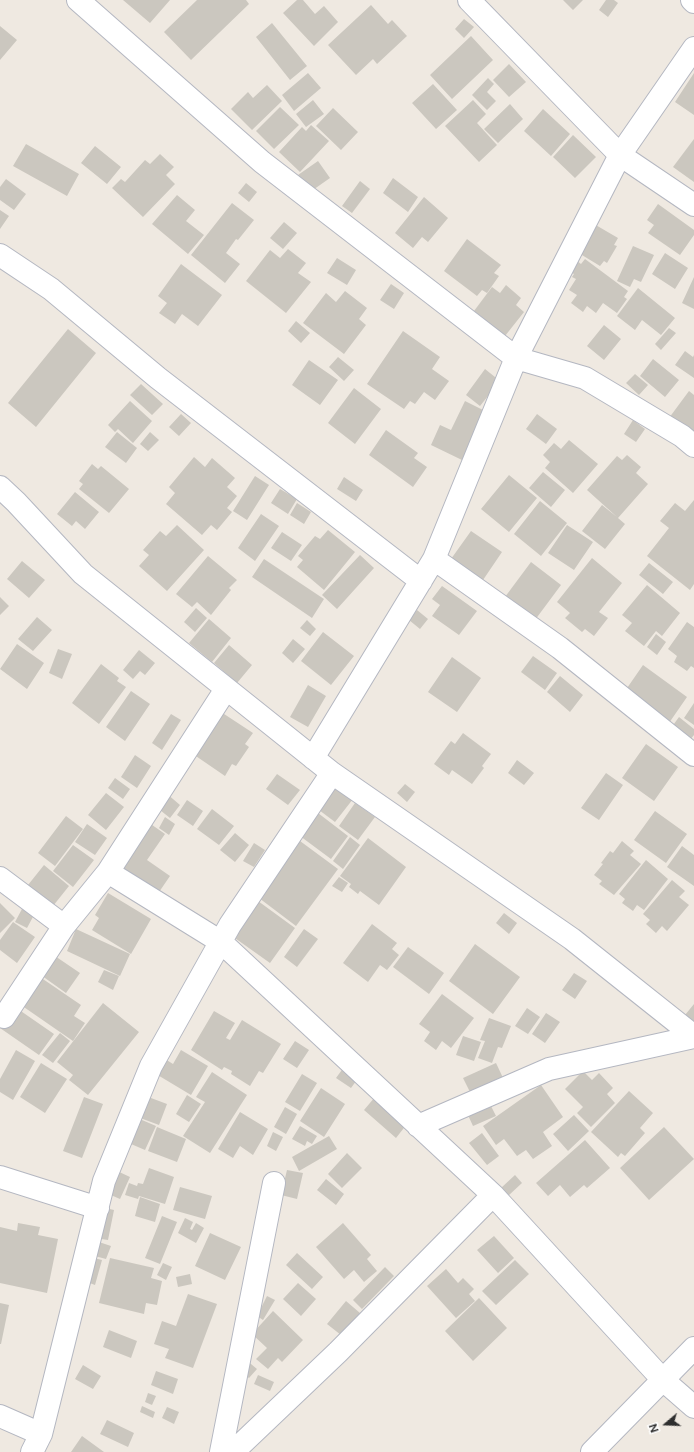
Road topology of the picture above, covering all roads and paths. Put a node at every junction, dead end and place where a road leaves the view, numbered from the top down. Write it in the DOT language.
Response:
graph roads {
  1 [pos="78,0"];
  2 [pos="469,0"];
  3 [pos="694,48"];
  4 [pos="620,155"];
  5 [pos="694,205"];
  6 [pos="0,255"];
  7 [pos="516,358"];
  8 [pos="694,446"];
  9 [pos="0,487"];
  10 [pos="434,559"];
  11 [pos="421,581"];
  12 [pos="226,689"];
  13 [pos="694,755"];
  14 [pos="313,758"];
  15 [pos="332,774"];
  16 [pos="108,872"];
  17 [pos="0,878"];
  18 [pos="64,926"];
  19 [pos="221,942"];
  20 [pos="4,1016"];
  21 [pos="694,1037"];
  22 [pos="418,1126"];
  23 [pos="0,1177"];
  24 [pos="274,1183"];
  25 [pos="493,1195"];
  26 [pos="98,1208"];
  27 [pos="694,1348"];
  28 [pos="663,1380"];
  29 [pos="694,1407"];
  30 [pos="0,1416"];
  31 [pos="36,1443"];
  32 [pos="221,1452"];
  33 [pos="233,1452"];
  34 [pos="592,1452"];
  1 -- 7 [label="street"];
  2 -- 4 [label="street"];
  3 -- 4 [label="street"];
  4 -- 5 [label="street"];
  4 -- 7 [label="street"];
  6 -- 11 [label="street"];
  7 -- 8 [label="street"];
  7 -- 10 [label="street"];
  9 -- 12 [label="street"];
  10 -- 11 [label="street"];
  10 -- 13 [label="street"];
  11 -- 14 [label="street"];
  12 -- 14 [label="street"];
  12 -- 16 [label="street"];
  14 -- 15 [label="street"];
  15 -- 19 [label="street"];
  15 -- 21 [label="street"];
  16 -- 18 [label="street"];
  16 -- 19 [label="street"];
  17 -- 18 [label="street"];
  18 -- 20 [label="street"];
  19 -- 22 [label="street"];
  19 -- 26 [label="street"];
  21 -- 22 [label="street"];
  22 -- 25 [label="street"];
  23 -- 26 [label="street"];
  24 -- 32 [label="street"];
  25 -- 28 [label="street"];
  25 -- 33 [label="street"];
  26 -- 31 [label="street"];
  27 -- 28 [label="street"];
  28 -- 29 [label="street"];
  28 -- 34 [label="street"];
  30 -- 31 [label="street"];
}
